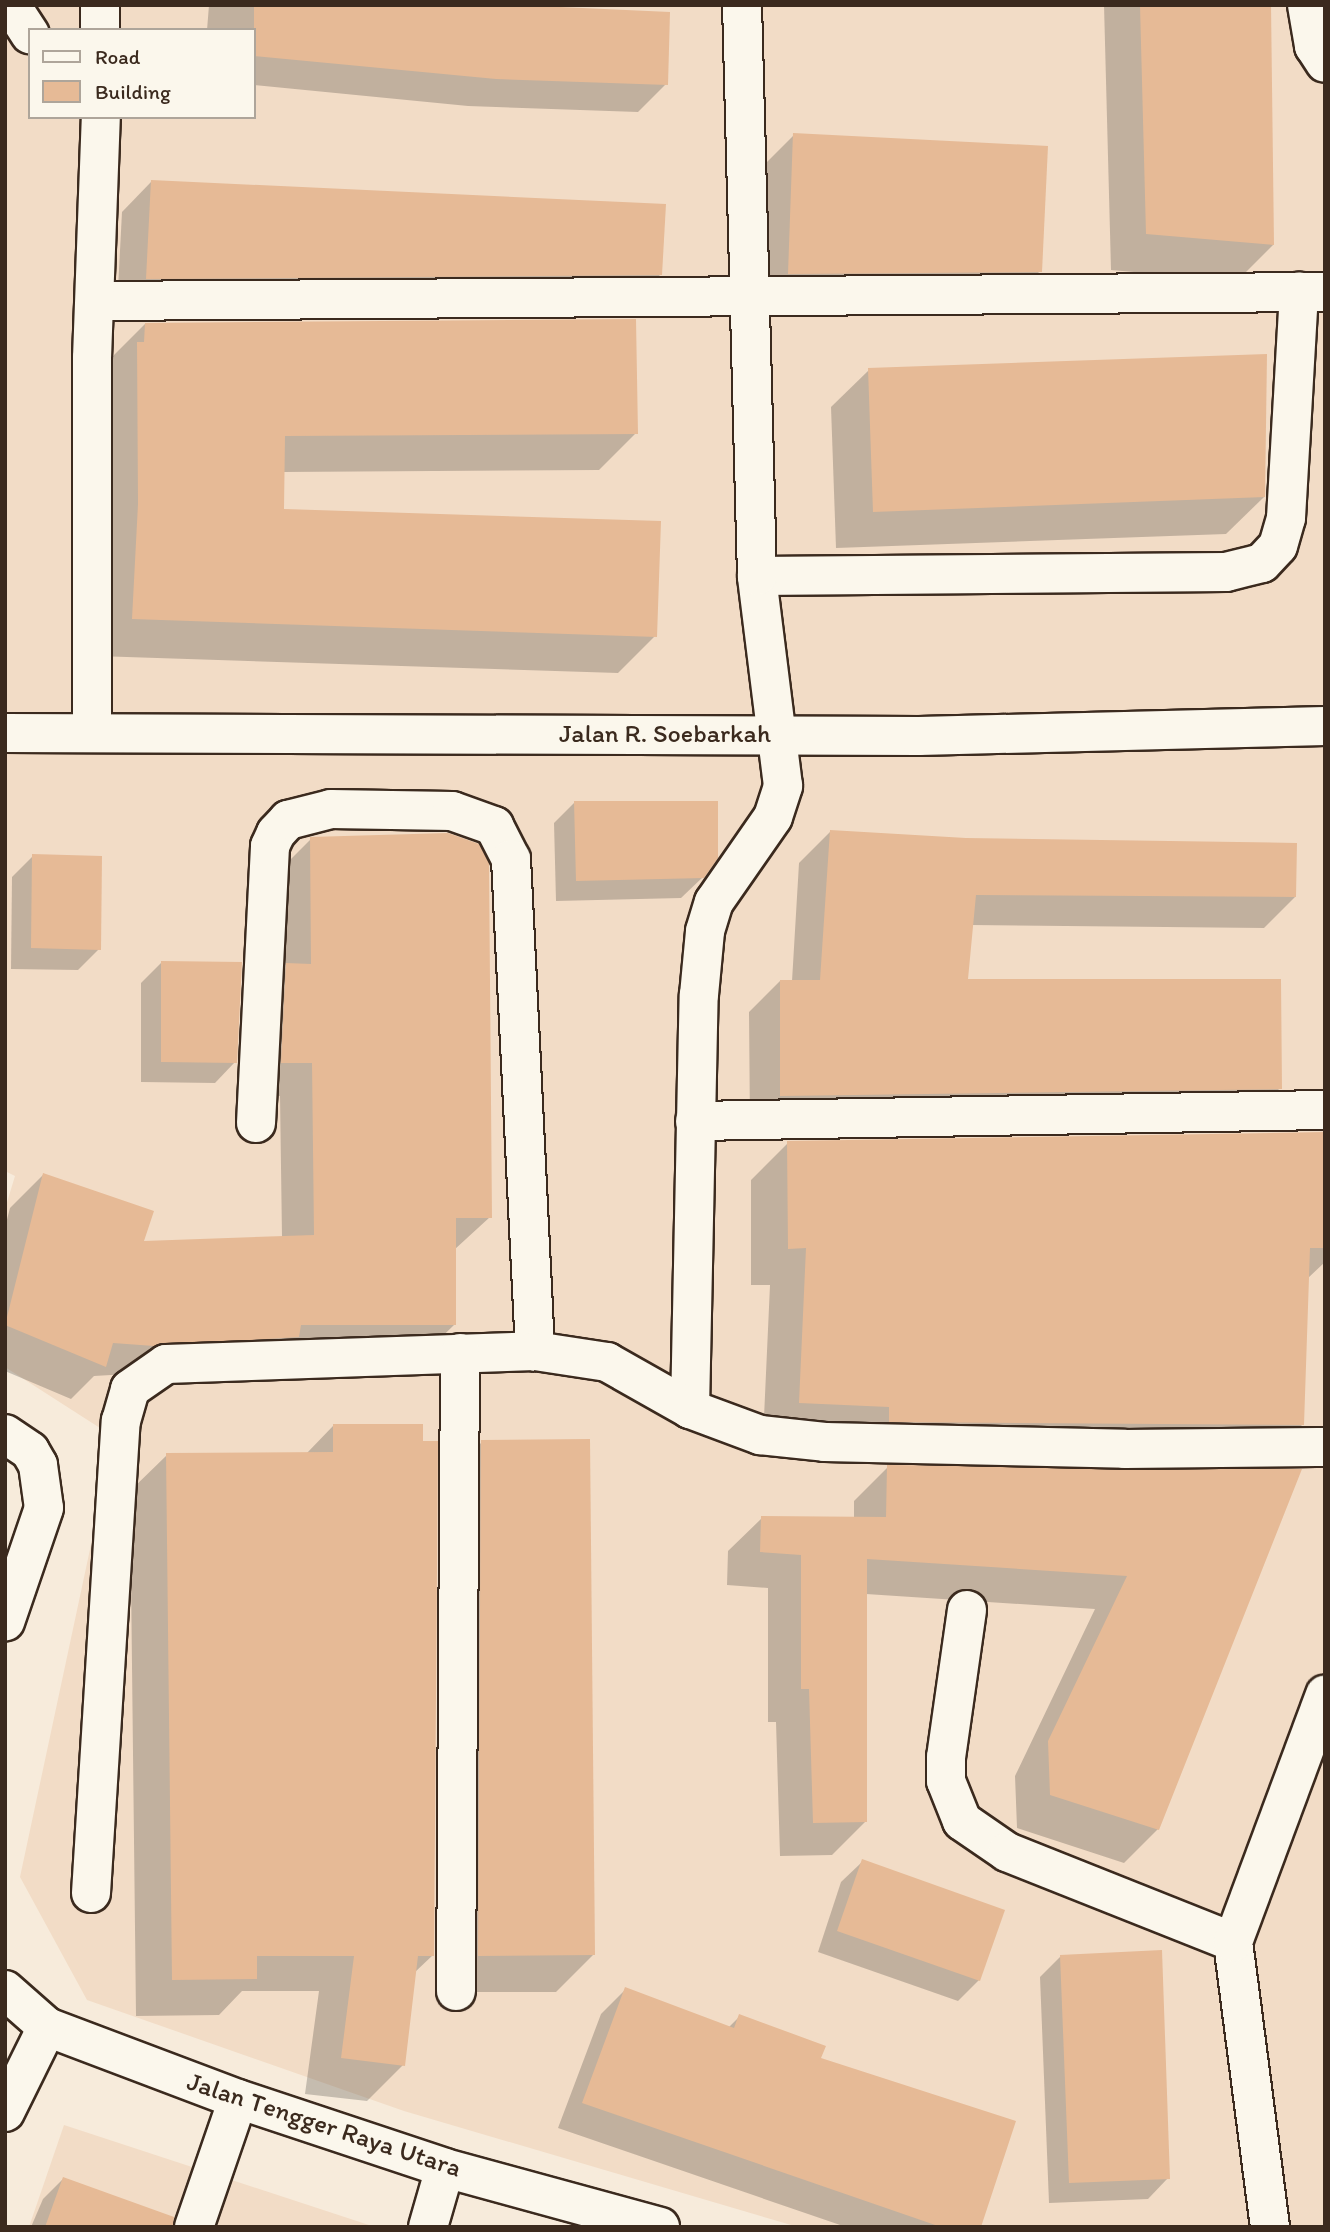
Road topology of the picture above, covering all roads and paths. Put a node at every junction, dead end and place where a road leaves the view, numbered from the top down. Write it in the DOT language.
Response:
graph roads {
  1 [pos="11,5"];
  2 [pos="100,5"];
  3 [pos="742,5"];
  4 [pos="1307,5"];
  5 [pos="100,28"];
  6 [pos="28,31"];
  7 [pos="1325,63"];
  8 [pos="82,119"];
  9 [pos="101,135"];
  10 [pos="1312,292"];
  11 [pos="748,299"];
  12 [pos="97,302"];
  13 [pos="757,576"];
  14 [pos="1325,726"];
  15 [pos="92,732"];
  16 [pos="5,733"];
  17 [pos="776,735"];
  18 [pos="1325,1110"];
  19 [pos="695,1121"];
  20 [pos="256,1124"];
  21 [pos="535,1351"];
  22 [pos="460,1353"];
  23 [pos="690,1409"];
  24 [pos="5,1434"];
  25 [pos="1325,1447"];
  26 [pos="967,1610"];
  27 [pos="5,1622"];
  28 [pos="1325,1695"];
  29 [pos="91,1893"];
  30 [pos="1233,1942"];
  31 [pos="5,1990"];
  32 [pos="456,1991"];
  33 [pos="47,2027"];
  34 [pos="238,2099"];
  35 [pos="5,2112"];
  36 [pos="445,2168"];
  37 [pos="194,2227"];
  38 [pos="428,2227"];
  39 [pos="660,2227"];
  40 [pos="1270,2227"];
  1 -- 6 [label="street"];
  2 -- 5 [label="street"];
  3 -- 11 [label="street"];
  4 -- 7 [label="street"];
  8 -- 9 [label="street"];
  9 -- 12 [label="street"];
  10 -- 11 [label="street"];
  10 -- 13 [label="street"];
  11 -- 12 [label="street"];
  11 -- 13 [label="street"];
  12 -- 15 [label="street"];
  13 -- 17 [label="street"];
  14 -- 17 [label="street, Jalan R. Soebarkah"];
  15 -- 16 [label="street, Jalan R. Soebarkah"];
  15 -- 17 [label="street, Jalan R. Soebarkah"];
  17 -- 19 [label="street"];
  18 -- 19 [label="street"];
  19 -- 23 [label="street"];
  20 -- 21 [label="street"];
  21 -- 22 [label="street"];
  21 -- 23 [label="street"];
  22 -- 29 [label="street"];
  22 -- 32 [label="street"];
  23 -- 25 [label="street"];
  24 -- 27 [label="street"];
  26 -- 30 [label="street"];
  28 -- 30 [label="street"];
  30 -- 40 [label="street"];
  31 -- 33 [label="street, Jalan Tengger Raya Utara"];
  33 -- 34 [label="street, Jalan Tengger Raya Utara"];
  33 -- 35 [label="street"];
  34 -- 36 [label="street, Jalan Tengger Raya Utara"];
  34 -- 37 [label="street"];
  36 -- 38 [label="street"];
  36 -- 39 [label="street, Jalan Tengger Raya Utara"];
}
